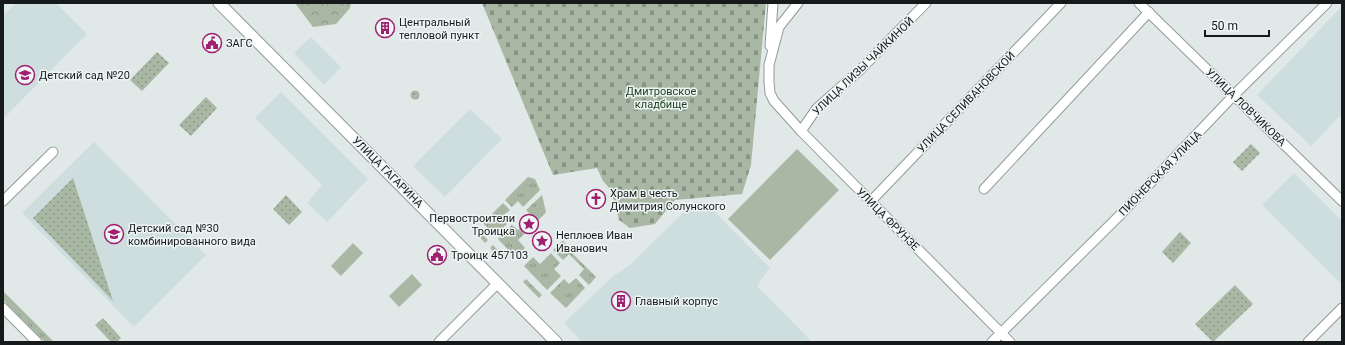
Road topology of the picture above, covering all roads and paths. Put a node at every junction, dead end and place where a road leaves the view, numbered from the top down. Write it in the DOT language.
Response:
graph roads {
  1 [pos="219,3"];
  2 [pos="773,3"];
  3 [pos="798,3"];
  4 [pos="926,3"];
  5 [pos="1061,3"];
  6 [pos="1139,3"];
  7 [pos="1327,3"];
  8 [pos="1149,12"];
  9 [pos="769,65"];
  10 [pos="1234,95"];
  11 [pos="801,131"];
  12 [pos="53,152"];
  13 [pos="984,189"];
  14 [pos="3,201"];
  15 [pos="871,201"];
  16 [pos="1342,201"];
  17 [pos="498,283"];
  18 [pos="3,308"];
  19 [pos="1342,308"];
  20 [pos="1001,333"];
  21 [pos="37,342"];
  22 [pos="439,342"];
  23 [pos="556,342"];
  24 [pos="992,342"];
  25 [pos="1010,342"];
  26 [pos="1308,342"];
  1 -- 17 [label="main road, УЛИЦА ГАГАРИНА"];
  2 -- 9 [label="street"];
  3 -- 9 [label="street"];
  4 -- 11 [label="street, УЛИЦА ЛИЗЫ ЧАЙКИНОЙ"];
  5 -- 15 [label="street, УЛИЦА СЕЛИВАНОВСКОЙ"];
  6 -- 8 [label="street, УЛИЦА ЛОВЧИКОВА"];
  7 -- 10 [label="street, ПИОНЕРСКАЯ УЛИЦА"];
  8 -- 10 [label="street, УЛИЦА ЛОВЧИКОВА"];
  8 -- 13 [label="street"];
  9 -- 11 [label="street, УЛИЦА ФРУНЗЕ"];
  10 -- 16 [label="street, УЛИЦА ЛОВЧИКОВА"];
  10 -- 20 [label="street, ПИОНЕРСКАЯ УЛИЦА"];
  11 -- 15 [label="street, УЛИЦА ФРУНЗЕ"];
  12 -- 14 [label="street"];
  15 -- 20 [label="street, УЛИЦА ФРУНЗЕ"];
  17 -- 22 [label="street"];
  17 -- 23 [label="main road, УЛИЦА ГАГАРИНА"];
  18 -- 21 [label="street"];
  19 -- 26 [label="street"];
  20 -- 24 [label="street, ПИОНЕРСКАЯ УЛИЦА"];
  20 -- 25 [label="street, УЛИЦА ФРУНЗЕ"];
}
